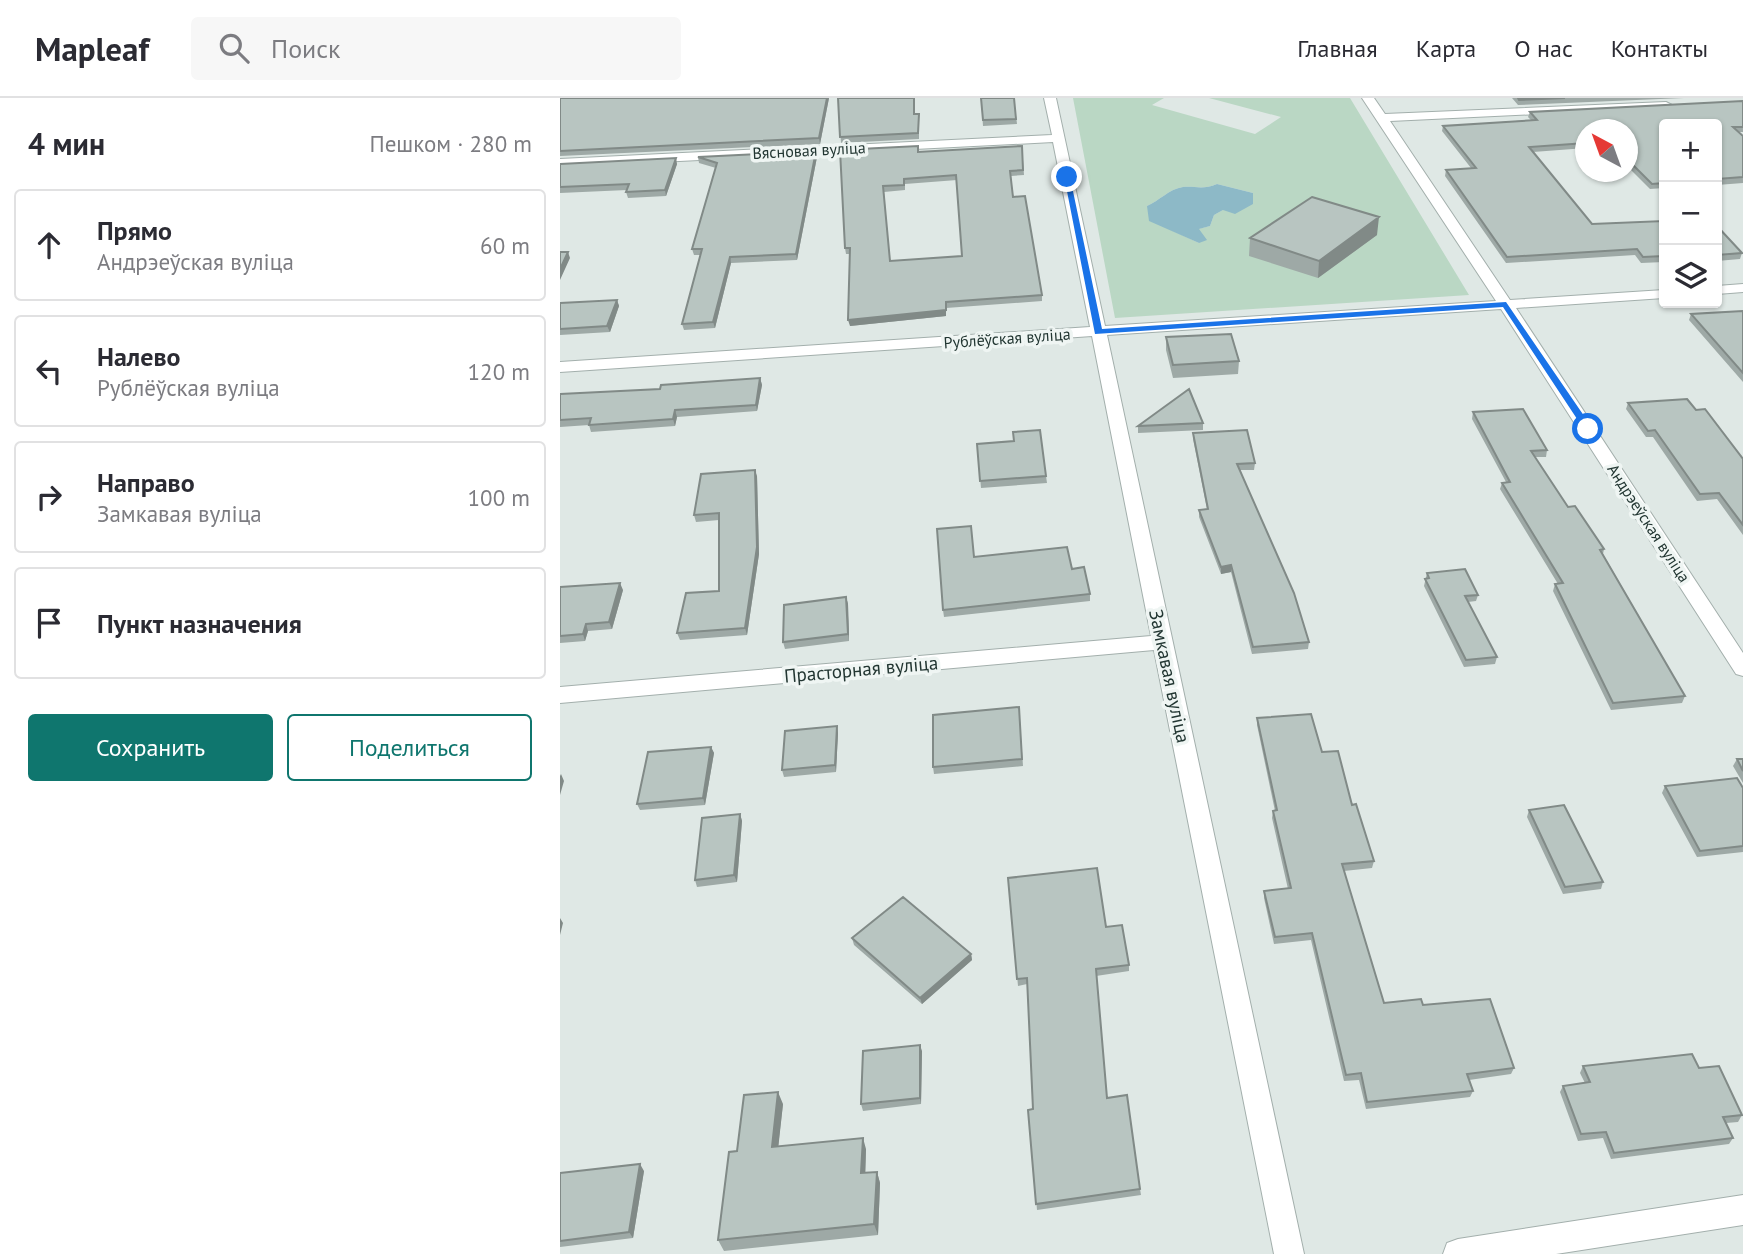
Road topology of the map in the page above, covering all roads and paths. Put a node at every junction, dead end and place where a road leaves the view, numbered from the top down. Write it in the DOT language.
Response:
graph roads {
  1 [pos="1050,98"];
  2 [pos="1368,98"];
  3 [pos="1673,104"];
  4 [pos="1381,118"];
  5 [pos="1058,138"];
  6 [pos="560,163"];
  7 [pos="1743,288"];
  8 [pos="1722,290"];
  9 [pos="1659,294"];
  10 [pos="1506,304"];
  11 [pos="1098,332"];
  12 [pos="560,367"];
  13 [pos="1163,642"];
  14 [pos="1743,669"];
  15 [pos="560,695"];
  16 [pos="1743,1210"];
  17 [pos="1289,1254"];
  18 [pos="1458,1254"];
  1 -- 5 [label="street, Замкавая вуліца"];
  2 -- 4 [label="street, Андрэеўская вуліца"];
  3 -- 4 [label="street"];
  4 -- 10 [label="street, Андрэеўская вуліца"];
  5 -- 6 [label="street, Вясновая вуліца"];
  5 -- 11 [label="street, Замкавая вуліца"];
  7 -- 8 [label="street"];
  9 -- 10 [label="street, Рублёўская вуліца"];
  10 -- 11 [label="street, Рублёўская вуліца"];
  10 -- 14 [label="street, Андрэеўская вуліца"];
  11 -- 12 [label="street, Рублёўская вуліца"];
  11 -- 13 [label="street, Замкавая вуліца"];
  13 -- 15 [label="street, Прасторная вуліца"];
  13 -- 17 [label="street, Замкавая вуліца"];
  16 -- 18 [label="street"];
}
